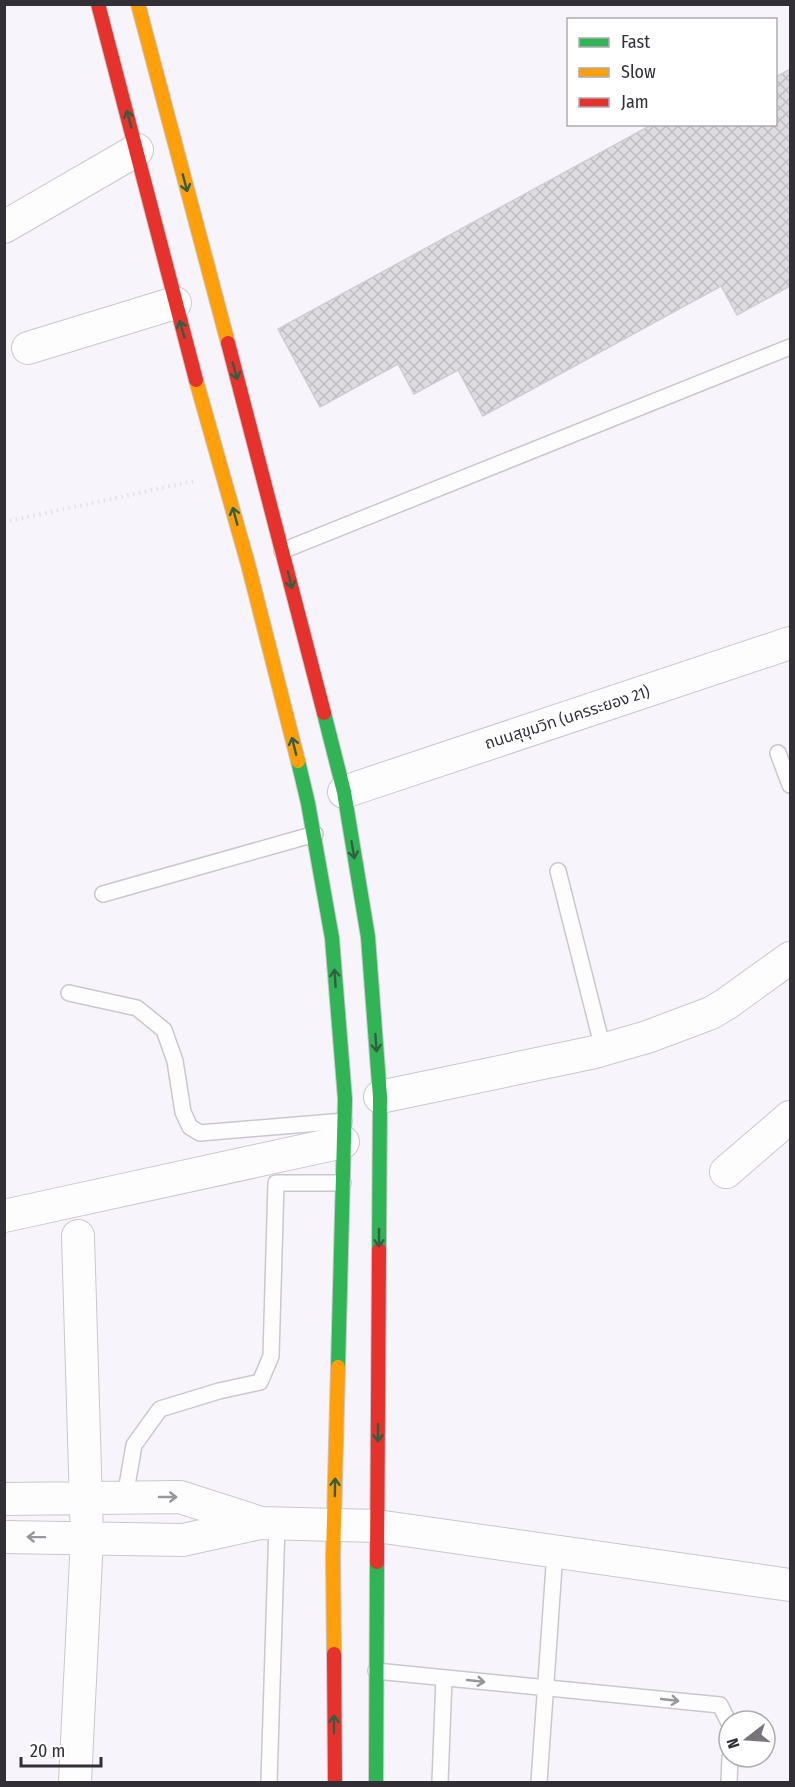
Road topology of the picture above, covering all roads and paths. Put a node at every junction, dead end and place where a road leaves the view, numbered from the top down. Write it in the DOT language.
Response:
graph roads {
  1 [pos="98,4"];
  2 [pos="138,4"];
  3 [pos="137,150"];
  4 [pos="4,227"];
  5 [pos="175,303"];
  6 [pos="790,347"];
  7 [pos="28,348"];
  8 [pos="224,474"];
  9 [pos="4,522"];
  10 [pos="281,547"];
  11 [pos="254,552"];
  12 [pos="790,643"];
  13 [pos="778,753"];
  14 [pos="790,785"];
  15 [pos="344,792"];
  16 [pos="315,834"];
  17 [pos="558,871"];
  18 [pos="103,894"];
  19 [pos="790,958"];
  20 [pos="69,993"];
  21 [pos="603,1049"];
  22 [pos="380,1097"];
  23 [pos="790,1117"];
  24 [pos="343,1132"];
  25 [pos="726,1172"];
  26 [pos="342,1182"];
  27 [pos="4,1216"];
  28 [pos="78,1236"];
  29 [pos="86,1497"];
  30 [pos="125,1497"];
  31 [pos="4,1499"];
  32 [pos="269,1523"];
  33 [pos="334,1525"];
  34 [pos="377,1526"];
  35 [pos="4,1537"];
  36 [pos="87,1538"];
  37 [pos="555,1552"];
  38 [pos="790,1585"];
  39 [pos="376,1671"];
  40 [pos="444,1678"];
  41 [pos="546,1688"];
  42 [pos="722,1709"];
  43 [pos="75,1782"];
  44 [pos="269,1782"];
  45 [pos="335,1782"];
  46 [pos="376,1782"];
  47 [pos="440,1782"];
  48 [pos="539,1782"];
  3 -- 1 [label="street, one-way"];
  2 -- 10 [label="street, one-way"];
  3 -- 4 [label="street"];
  3 -- 5 [label="street"];
  5 -- 7 [label="street"];
  8 -- 5 [label="street, one-way"];
  6 -- 10 [label="lane"];
  8 -- 9 [label="path"];
  11 -- 8 [label="street, one-way"];
  10 -- 11 [label="street"];
  10 -- 15 [label="street, one-way"];
  16 -- 11 [label="street, one-way"];
  12 -- 15 [label="street, ถนนสุขุมวิท (นครระยอง 21)"];
  13 -- 14 [label="lane"];
  15 -- 22 [label="street, one-way"];
  16 -- 18 [label="lane"];
  24 -- 16 [label="street, one-way"];
  17 -- 21 [label="lane"];
  19 -- 21 [label="street"];
  20 -- 24 [label="lane"];
  21 -- 22 [label="street"];
  22 -- 34 [label="street, one-way"];
  23 -- 25 [label="street"];
  24 -- 26 [label="street"];
  24 -- 27 [label="street"];
  26 -- 30 [label="lane"];
  33 -- 26 [label="street, one-way"];
  28 -- 29 [label="street"];
  29 -- 30 [label="street"];
  29 -- 31 [label="street"];
  29 -- 36 [label="street"];
  30 -- 32 [label="street, one-way"];
  32 -- 33 [label="street"];
  32 -- 36 [label="street"];
  32 -- 44 [label="lane"];
  33 -- 34 [label="street"];
  45 -- 33 [label="street, one-way"];
  34 -- 37 [label="street"];
  34 -- 39 [label="street"];
  36 -- 35 [label="street, one-way"];
  36 -- 43 [label="street"];
  37 -- 38 [label="street"];
  37 -- 41 [label="lane"];
  39 -- 40 [label="lane"];
  39 -- 46 [label="street"];
  40 -- 41 [label="lane, one-way"];
  40 -- 47 [label="lane"];
  41 -- 42 [label="lane, one-way"];
  41 -- 48 [label="lane"];
}
